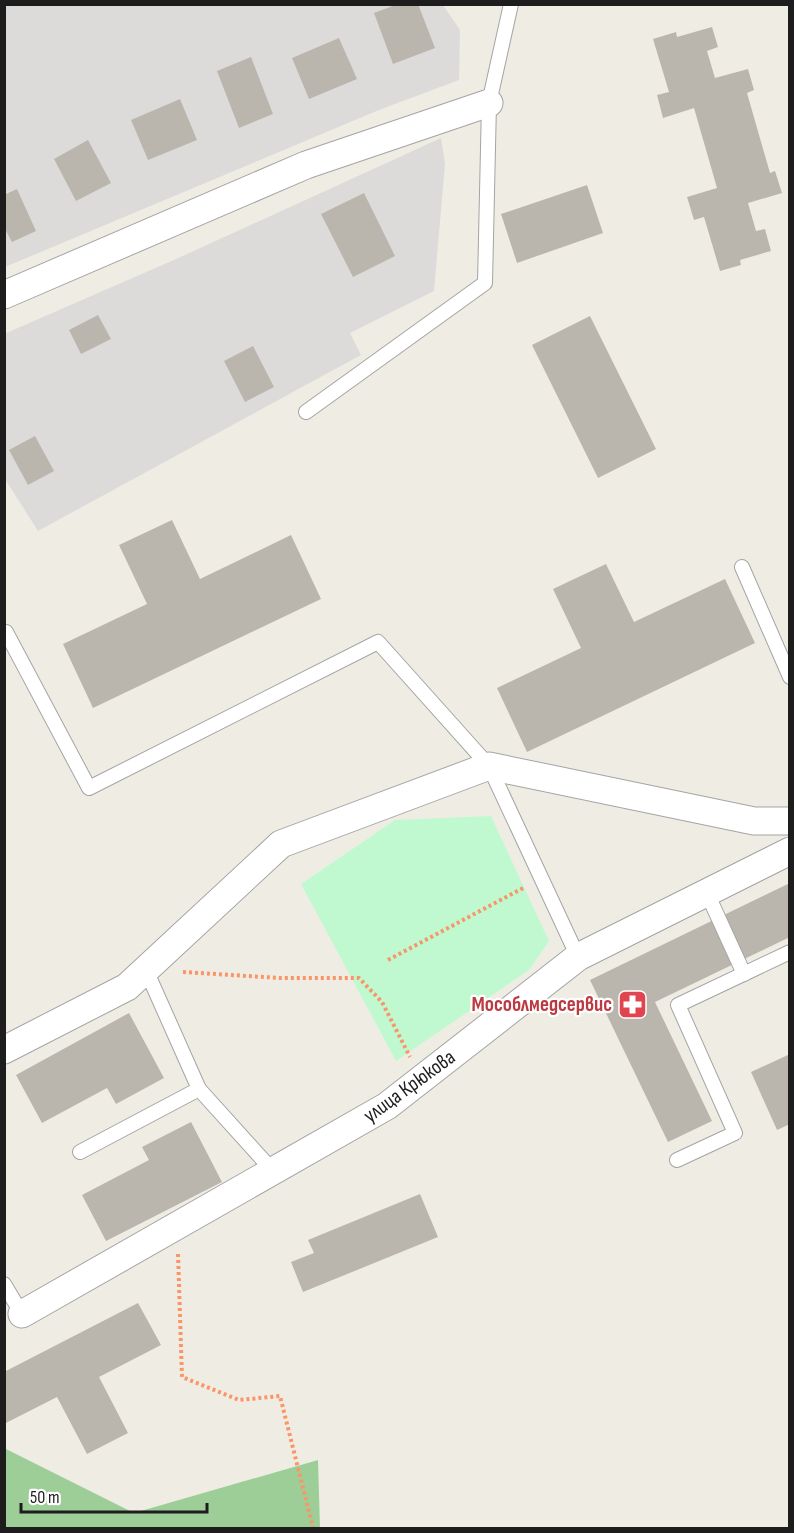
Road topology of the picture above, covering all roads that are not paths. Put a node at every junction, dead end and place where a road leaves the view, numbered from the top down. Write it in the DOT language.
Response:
graph roads {
  1 [pos="511,4"];
  2 [pos="489,103"];
  3 [pos="4,295"];
  4 [pos="306,412"];
  5 [pos="742,567"];
  6 [pos="6,632"];
  7 [pos="789,677"];
  8 [pos="489,766"];
  9 [pos="789,821"];
  10 [pos="789,851"];
  11 [pos="706,893"];
  12 [pos="789,952"];
  13 [pos="578,957"];
  14 [pos="146,970"];
  15 [pos="744,974"];
  16 [pos="4,1050"];
  17 [pos="199,1089"];
  18 [pos="80,1152"];
  19 [pos="677,1160"];
  20 [pos="273,1171"];
  21 [pos="4,1284"];
  22 [pos="22,1314"];
  1 -- 2 [label="lane"];
  2 -- 3 [label="street"];
  2 -- 4 [label="lane"];
  5 -- 7 [label="lane"];
  6 -- 8 [label="lane"];
  8 -- 9 [label="street"];
  8 -- 13 [label="lane"];
  8 -- 14 [label="street"];
  10 -- 11 [label="street, улица Крюкова"];
  11 -- 13 [label="street, улица Крюкова"];
  11 -- 15 [label="lane"];
  12 -- 15 [label="lane"];
  13 -- 20 [label="street, улица Крюкова"];
  14 -- 16 [label="street"];
  14 -- 17 [label="lane"];
  15 -- 19 [label="lane"];
  17 -- 18 [label="lane"];
  17 -- 20 [label="lane"];
  20 -- 22 [label="street, улица Крюкова"];
  21 -- 22 [label="lane"];
}
